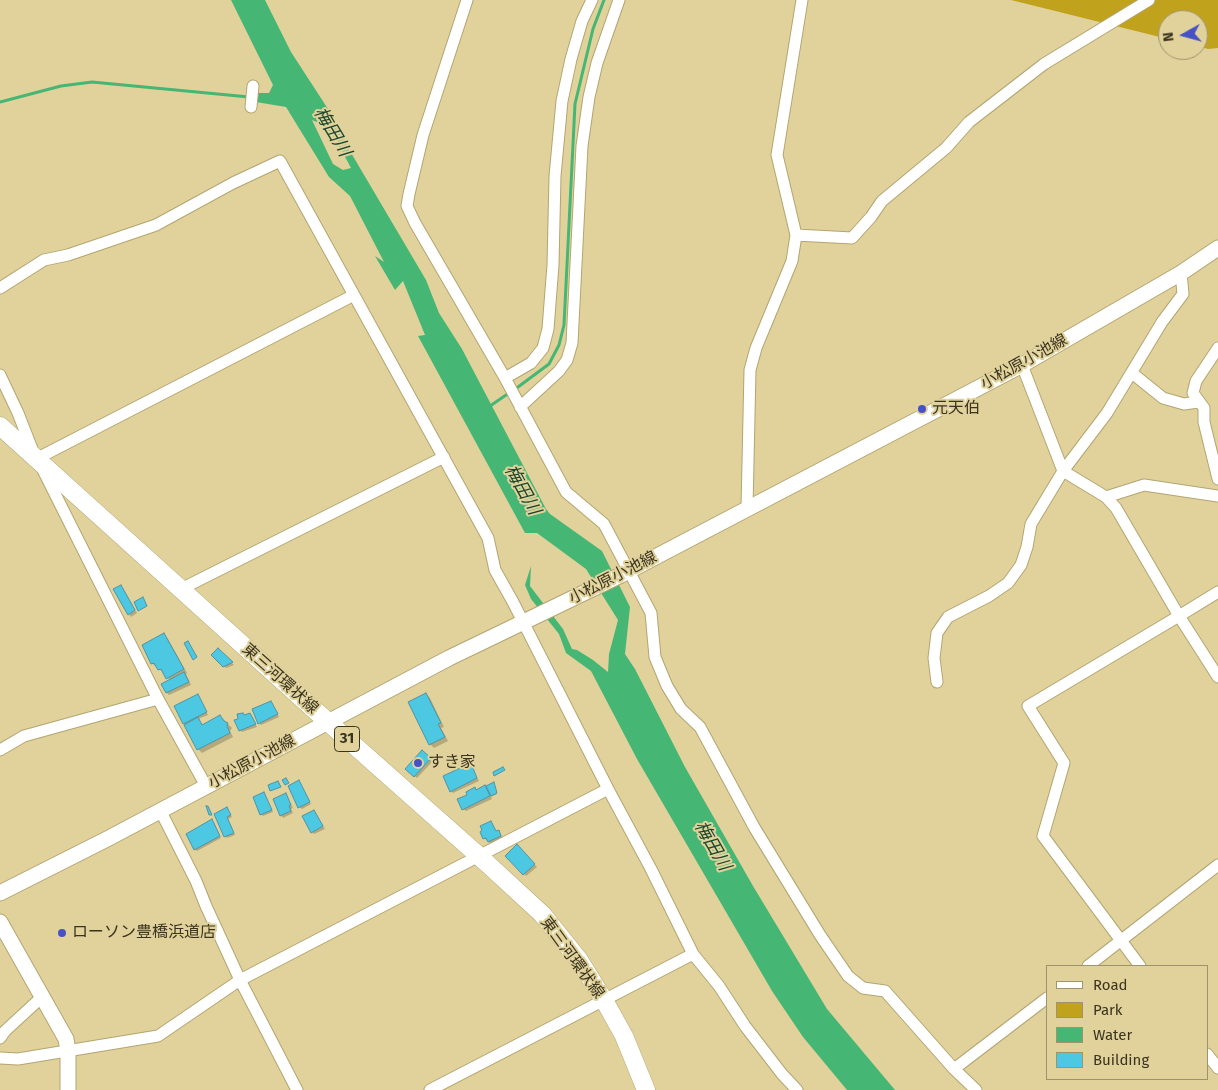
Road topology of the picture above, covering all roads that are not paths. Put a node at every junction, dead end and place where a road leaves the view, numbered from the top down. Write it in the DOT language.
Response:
graph roads {
  1 [pos="467,0"];
  2 [pos="592,0"];
  3 [pos="619,0"];
  4 [pos="802,0"];
  5 [pos="1149,0"];
  6 [pos="253,86"];
  7 [pos="251,107"];
  8 [pos="796,235"];
  9 [pos="1218,248"];
  10 [pos="1181,273"];
  11 [pos="0,288"];
  12 [pos="354,295"];
  13 [pos="1218,348"];
  14 [pos="1022,365"];
  15 [pos="1132,373"];
  16 [pos="0,375"];
  17 [pos="509,386"];
  18 [pos="1198,402"];
  19 [pos="520,407"];
  20 [pos="0,426"];
  21 [pos="444,457"];
  22 [pos="36,459"];
  23 [pos="1063,471"];
  24 [pos="1218,479"];
  25 [pos="1218,496"];
  26 [pos="1106,497"];
  27 [pos="747,508"];
  28 [pos="625,573"];
  29 [pos="181,590"];
  30 [pos="1218,592"];
  31 [pos="1179,616"];
  32 [pos="527,620"];
  33 [pos="1218,678"];
  34 [pos="937,682"];
  35 [pos="158,699"];
  36 [pos="328,722"];
  37 [pos="0,750"];
  38 [pos="206,786"];
  39 [pos="608,789"];
  40 [pos="160,810"];
  41 [pos="479,856"];
  42 [pos="1218,865"];
  43 [pos="0,893"];
  44 [pos="0,922"];
  45 [pos="1121,941"];
  46 [pos="693,954"];
  47 [pos="1089,965"];
  48 [pos="1139,965"];
  49 [pos="240,980"];
  50 [pos="43,996"];
  51 [pos="1046,999"];
  52 [pos="604,1000"];
  53 [pos="0,1038"];
  54 [pos="68,1051"];
  55 [pos="1208,1055"];
  56 [pos="0,1058"];
  57 [pos="1218,1068"];
  58 [pos="954,1069"];
  59 [pos="68,1090"];
  60 [pos="297,1090"];
  61 [pos="430,1090"];
  62 [pos="646,1090"];
  63 [pos="797,1090"];
  64 [pos="976,1090"];
  1 -- 17 [label="street"];
  2 -- 17 [label="street"];
  3 -- 19 [label="street"];
  4 -- 8 [label="street"];
  5 -- 8 [label="street"];
  6 -- 7 [label="street"];
  8 -- 27 [label="street"];
  9 -- 10 [label="main road, 小松原小池線"];
  10 -- 14 [label="main road, 小松原小池線"];
  10 -- 15 [label="street"];
  11 -- 12 [label="street"];
  12 -- 21 [label="street"];
  12 -- 22 [label="street"];
  13 -- 18 [label="street"];
  14 -- 23 [label="street"];
  14 -- 27 [label="main road, 小松原小池線"];
  15 -- 18 [label="street"];
  15 -- 23 [label="street"];
  16 -- 22 [label="street"];
  17 -- 19 [label="street"];
  18 -- 24 [label="street"];
  19 -- 28 [label="street"];
  20 -- 22 [label="main road, 東三河環状線 / 31"];
  21 -- 29 [label="street"];
  21 -- 32 [label="street"];
  22 -- 29 [label="main road, 東三河環状線 / 31"];
  22 -- 35 [label="street"];
  23 -- 26 [label="street"];
  23 -- 34 [label="street"];
  25 -- 26 [label="street"];
  26 -- 31 [label="street"];
  27 -- 28 [label="main road, 小松原小池線"];
  28 -- 32 [label="main road, 小松原小池線"];
  28 -- 58 [label="street"];
  29 -- 36 [label="main road, 東三河環状線 / 31"];
  30 -- 31 [label="street"];
  31 -- 33 [label="street"];
  31 -- 45 [label="street"];
  32 -- 36 [label="main road, 小松原小池線"];
  32 -- 39 [label="street"];
  35 -- 37 [label="street"];
  35 -- 38 [label="street"];
  36 -- 38 [label="main road, 小松原小池線"];
  36 -- 41 [label="main road, 東三河環状線 / 31"];
  38 -- 40 [label="main road, 小松原小池線"];
  39 -- 41 [label="street"];
  39 -- 46 [label="street"];
  40 -- 43 [label="main road, 小松原小池線"];
  40 -- 49 [label="street"];
  41 -- 49 [label="street"];
  41 -- 52 [label="main road, 東三河環状線 / 31"];
  42 -- 45 [label="street"];
  44 -- 50 [label="main road"];
  45 -- 47 [label="street"];
  45 -- 48 [label="street"];
  46 -- 52 [label="street"];
  46 -- 63 [label="street"];
  49 -- 54 [label="street"];
  49 -- 60 [label="street"];
  50 -- 53 [label="street"];
  50 -- 54 [label="main road"];
  51 -- 58 [label="street"];
  52 -- 61 [label="street"];
  52 -- 62 [label="main road, 東三河環状線 / 31"];
  54 -- 56 [label="street"];
  54 -- 59 [label="main road"];
  55 -- 57 [label="street"];
  58 -- 64 [label="street"];
}
